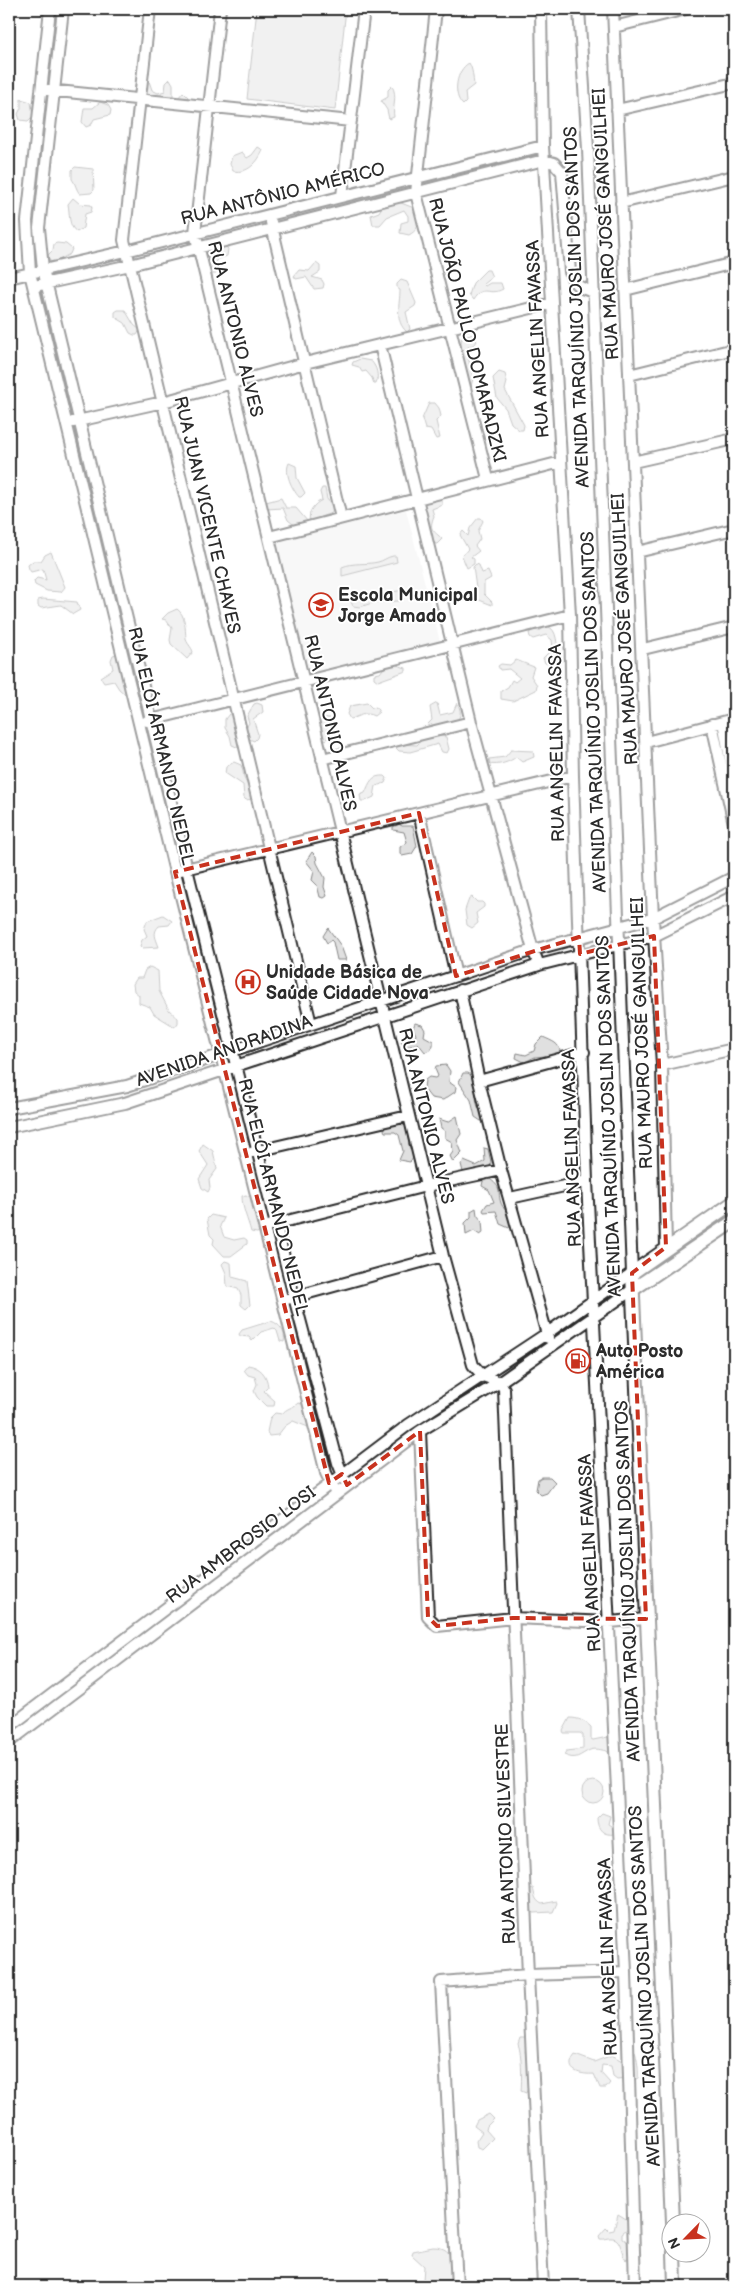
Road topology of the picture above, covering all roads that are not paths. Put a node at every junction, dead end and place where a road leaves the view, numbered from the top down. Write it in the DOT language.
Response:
graph roads {
  1 [pos="50,9"];
  2 [pos="63,9"];
  3 [pos="150,9"];
  4 [pos="220,9"];
  5 [pos="364,9"];
  6 [pos="436,9"];
  7 [pos="541,9"];
  8 [pos="613,9"];
  9 [pos="686,9"];
  10 [pos="577,10"];
  11 [pos="614,27"];
  12 [pos="734,83"];
  13 [pos="42,90"];
  14 [pos="54,90"];
  15 [pos="140,100"];
  16 [pos="210,106"];
  17 [pos="616,110"];
  18 [pos="351,121"];
  19 [pos="543,146"];
  20 [pos="544,160"];
  21 [pos="734,176"];
  22 [pos="417,177"];
  23 [pos="416,193"];
  24 [pos="342,196"];
  25 [pos="621,203"];
  26 [pos="269,215"];
  27 [pos="273,228"];
  28 [pos="195,234"];
  29 [pos="198,248"];
  30 [pos="126,251"];
  31 [pos="734,263"];
  32 [pos="130,265"];
  33 [pos="43,269"];
  34 [pos="30,273"];
  35 [pos="9,278"];
  36 [pos="46,283"];
  37 [pos="33,286"];
  38 [pos="625,290"];
  39 [pos="594,292"];
  40 [pos="552,303"];
  41 [pos="450,328"];
  42 [pos="380,345"];
  43 [pos="734,349"];
  44 [pos="305,363"];
  45 [pos="629,375"];
  46 [pos="232,384"];
  47 [pos="163,402"];
  48 [pos="79,421"];
  49 [pos="66,423"];
  50 [pos="734,439"];
  51 [pos="561,462"];
  52 [pos="633,462"];
  53 [pos="488,479"];
  54 [pos="416,498"];
  55 [pos="341,518"];
  56 [pos="734,528"];
  57 [pos="269,537"];
  58 [pos="637,552"];
  59 [pos="570,615"];
  60 [pos="734,627"];
  61 [pos="452,644"];
  62 [pos="642,649"];
  63 [pos="304,682"];
  64 [pos="234,699"];
  65 [pos="152,719"];
  66 [pos="734,719"];
  67 [pos="140,722"];
  68 [pos="471,722"];
  69 [pos="723,722"];
  70 [pos="712,724"];
  71 [pos="646,742"];
  72 [pos="322,759"];
  73 [pos="573,776"];
  74 [pos="734,779"];
  75 [pos="490,796"];
  76 [pos="419,813"];
  77 [pos="734,824"];
  78 [pos="340,833"];
  79 [pos="270,848"];
  80 [pos="187,869"];
  81 [pos="175,872"];
  82 [pos="734,877"];
  83 [pos="734,896"];
  84 [pos="653,918"];
  85 [pos="620,928"];
  86 [pos="654,936"];
  87 [pos="579,937"];
  88 [pos="620,944"];
  89 [pos="533,950"];
  90 [pos="580,954"];
  91 [pos="539,965"];
  92 [pos="456,976"];
  93 [pos="460,990"];
  94 [pos="382,1001"];
  95 [pos="385,1015"];
  96 [pos="311,1024"];
  97 [pos="734,1049"];
  98 [pos="233,1050"];
  99 [pos="584,1052"];
  100 [pos="221,1055"];
  101 [pos="237,1064"];
  102 [pos="662,1065"];
  103 [pos="225,1069"];
  104 [pos="479,1081"];
  105 [pos="9,1108"];
  106 [pos="408,1116"];
  107 [pos="9,1127"];
  108 [pos="258,1151"];
  109 [pos="246,1154"];
  110 [pos="501,1170"];
  111 [pos="588,1181"];
  112 [pos="426,1186"];
  113 [pos="510,1198"];
  114 [pos="734,1202"];
  115 [pos="734,1221"];
  116 [pos="276,1224"];
  117 [pos="263,1227"];
  118 [pos="666,1247"];
  119 [pos="443,1256"];
  120 [pos="632,1273"];
  121 [pos="632,1290"];
  122 [pos="294,1297"];
  123 [pos="281,1300"];
  124 [pos="594,1300"];
  125 [pos="594,1316"];
  126 [pos="546,1334"];
  127 [pos="552,1346"];
  128 [pos="483,1376"];
  129 [pos="500,1382"];
  130 [pos="420,1431"];
  131 [pos="342,1474"];
  132 [pos="330,1483"];
  133 [pos="347,1485"];
  134 [pos="336,1494"];
  135 [pos="513,1618"];
  136 [pos="646,1619"];
  137 [pos="609,1622"];
  138 [pos="9,1728"];
  139 [pos="9,1742"];
  140 [pos="626,1972"];
  141 [pos="528,1976"];
  142 [pos="673,2212"];
  143 [pos="674,2262"];
  144 [pos="457,2286"];
  145 [pos="543,2286"];
  146 [pos="635,2286"];
  147 [pos="675,2286"];
  1 -- 13 [label="street, RUA ELÓI ARMANDO NEDEL"];
  2 -- 14 [label="street, RUA ELÓI ARMANDO NEDEL"];
  3 -- 15 [label="street, RUA JUAN VICENTE CHAVES"];
  4 -- 16 [label="street, RUA ANTONIO ALVES"];
  5 -- 18 [label="street"];
  6 -- 22 [label="street, RUA JOÃO PAULO DOMARADZKI"];
  7 -- 19 [label="street, RUA ANGELIN FAVASSA"];
  8 -- 11 [label="street, RUA MAURO JOSÉ GANGUILHEI"];
  9 -- 11 [label="street"];
  10 -- 39 [label="street, AVENIDA TARQUÍNIO JOSLIN DOS SANTOS"];
  11 -- 17 [label="street, RUA MAURO JOSÉ GANGUILHEI"];
  12 -- 17 [label="street"];
  13 -- 14 [label="street"];
  13 -- 34 [label="street, RUA ELÓI ARMANDO NEDEL"];
  14 -- 15 [label="street"];
  14 -- 33 [label="street, RUA ELÓI ARMANDO NEDEL"];
  15 -- 16 [label="street"];
  15 -- 30 [label="street, RUA JUAN VICENTE CHAVES"];
  16 -- 18 [label="street"];
  16 -- 28 [label="street, RUA ANTONIO ALVES"];
  17 -- 25 [label="street, RUA MAURO JOSÉ GANGUILHEI"];
  18 -- 24 [label="street"];
  19 -- 20 [label="street, RUA ANGELIN FAVASSA"];
  19 -- 22 [label="street, RUA ANTÔNIO AMÉRICO"];
  20 -- 23 [label="street, RUA ANTÔNIO AMÉRICO"];
  20 -- 39 [label="street"];
  20 -- 40 [label="street, RUA ANGELIN FAVASSA"];
  21 -- 25 [label="street"];
  22 -- 23 [label="street, RUA JOÃO PAULO DOMARADZKI"];
  22 -- 24 [label="street, RUA ANTÔNIO AMÉRICO"];
  23 -- 27 [label="street, RUA ANTÔNIO AMÉRICO"];
  23 -- 41 [label="street, RUA JOÃO PAULO DOMARADZKI"];
  24 -- 26 [label="street, RUA ANTÔNIO AMÉRICO"];
  25 -- 38 [label="street, RUA MAURO JOSÉ GANGUILHEI"];
  26 -- 27 [label="street"];
  26 -- 28 [label="street, RUA ANTÔNIO AMÉRICO"];
  27 -- 29 [label="street, RUA ANTÔNIO AMÉRICO"];
  27 -- 44 [label="street"];
  28 -- 29 [label="street, RUA ANTONIO ALVES"];
  28 -- 30 [label="street, RUA ANTÔNIO AMÉRICO"];
  29 -- 32 [label="street, RUA ANTÔNIO AMÉRICO"];
  29 -- 46 [label="street, RUA ANTONIO ALVES"];
  30 -- 32 [label="street, RUA JUAN VICENTE CHAVES"];
  30 -- 33 [label="street, RUA ANTÔNIO AMÉRICO"];
  31 -- 38 [label="street"];
  32 -- 36 [label="street, RUA ANTÔNIO AMÉRICO"];
  32 -- 47 [label="street, RUA JUAN VICENTE CHAVES"];
  33 -- 34 [label="street, RUA ANTÔNIO AMÉRICO"];
  33 -- 36 [label="street, RUA ELÓI ARMANDO NEDEL"];
  34 -- 35 [label="street, RUA ANTÔNIO AMÉRICO"];
  34 -- 37 [label="street, RUA ELÓI ARMANDO NEDEL"];
  36 -- 37 [label="street, RUA ANTÔNIO AMÉRICO"];
  36 -- 48 [label="street, RUA ELÓI ARMANDO NEDEL"];
  37 -- 49 [label="street, RUA ELÓI ARMANDO NEDEL"];
  38 -- 45 [label="street, RUA MAURO JOSÉ GANGUILHEI"];
  39 -- 85 [label="street, AVENIDA TARQUÍNIO JOSLIN DOS SANTOS"];
  40 -- 41 [label="street"];
  40 -- 51 [label="street, RUA ANGELIN FAVASSA"];
  41 -- 42 [label="street"];
  41 -- 53 [label="street, RUA JOÃO PAULO DOMARADZKI"];
  42 -- 44 [label="street"];
  42 -- 54 [label="street"];
  43 -- 45 [label="street"];
  44 -- 46 [label="street"];
  44 -- 55 [label="street"];
  45 -- 52 [label="street, RUA MAURO JOSÉ GANGUILHEI"];
  46 -- 47 [label="street"];
  46 -- 57 [label="street, RUA ANTONIO ALVES"];
  47 -- 48 [label="street"];
  47 -- 64 [label="street, RUA JUAN VICENTE CHAVES"];
  48 -- 49 [label="street"];
  48 -- 65 [label="street, RUA ELÓI ARMANDO NEDEL"];
  49 -- 67 [label="street, RUA ELÓI ARMANDO NEDEL"];
  50 -- 52 [label="street"];
  51 -- 53 [label="street"];
  51 -- 59 [label="street, RUA ANGELIN FAVASSA"];
  52 -- 58 [label="street, RUA MAURO JOSÉ GANGUILHEI"];
  53 -- 54 [label="street"];
  54 -- 55 [label="street"];
  54 -- 61 [label="street"];
  55 -- 57 [label="street"];
  56 -- 58 [label="street"];
  57 -- 63 [label="street, RUA ANTONIO ALVES"];
  58 -- 62 [label="street, RUA MAURO JOSÉ GANGUILHEI"];
  59 -- 61 [label="street"];
  59 -- 73 [label="street, RUA ANGELIN FAVASSA"];
  60 -- 62 [label="street"];
  61 -- 63 [label="street"];
  61 -- 68 [label="street"];
  62 -- 71 [label="street, RUA MAURO JOSÉ GANGUILHEI"];
  63 -- 64 [label="street"];
  63 -- 72 [label="street, RUA ANTONIO ALVES"];
  64 -- 65 [label="street"];
  64 -- 79 [label="street, RUA JUAN VICENTE CHAVES"];
  65 -- 67 [label="street"];
  65 -- 80 [label="street, RUA ELÓI ARMANDO NEDEL"];
  66 -- 69 [label="street"];
  67 -- 81 [label="street, RUA ELÓI ARMANDO NEDEL"];
  68 -- 72 [label="street"];
  68 -- 75 [label="street"];
  69 -- 70 [label="street"];
  69 -- 74 [label="street"];
  70 -- 71 [label="street"];
  70 -- 77 [label="street"];
  71 -- 84 [label="street, RUA MAURO JOSÉ GANGUILHEI"];
  72 -- 78 [label="street, RUA ANTONIO ALVES"];
  73 -- 75 [label="street"];
  73 -- 87 [label="street, RUA ANGELIN FAVASSA"];
  75 -- 76 [label="street"];
  75 -- 89 [label="street"];
  76 -- 78 [label="street"];
  76 -- 92 [label="street"];
  78 -- 79 [label="street"];
  78 -- 94 [label="street, RUA ANTONIO ALVES"];
  79 -- 80 [label="street"];
  79 -- 96 [label="street, RUA JUAN VICENTE CHAVES"];
  80 -- 81 [label="street"];
  80 -- 98 [label="street, RUA ELÓI ARMANDO NEDEL"];
  81 -- 100 [label="street, RUA ELÓI ARMANDO NEDEL"];
  82 -- 84 [label="street"];
  83 -- 86 [label="street, AVENIDA ANDRADINA"];
  84 -- 85 [label="street"];
  84 -- 86 [label="street, RUA MAURO JOSÉ GANGUILHEI"];
  85 -- 87 [label="street"];
  85 -- 88 [label="street, AVENIDA TARQUÍNIO JOSLIN DOS SANTOS"];
  86 -- 88 [label="street, AVENIDA ANDRADINA"];
  86 -- 102 [label="street, RUA MAURO JOSÉ GANGUILHEI"];
  87 -- 89 [label="street"];
  87 -- 90 [label="street, RUA ANGELIN FAVASSA"];
  88 -- 90 [label="street, AVENIDA ANDRADINA"];
  88 -- 120 [label="street, AVENIDA TARQUÍNIO JOSLIN DOS SANTOS"];
  89 -- 91 [label="street"];
  89 -- 92 [label="street"];
  90 -- 91 [label="street, AVENIDA ANDRADINA"];
  90 -- 99 [label="street, RUA ANGELIN FAVASSA"];
  91 -- 93 [label="street, AVENIDA ANDRADINA"];
  92 -- 94 [label="street"];
  93 -- 95 [label="street, AVENIDA ANDRADINA"];
  93 -- 104 [label="street"];
  94 -- 95 [label="street, RUA ANTONIO ALVES"];
  94 -- 96 [label="street"];
  95 -- 101 [label="street, AVENIDA ANDRADINA"];
  95 -- 106 [label="street, RUA ANTONIO ALVES"];
  96 -- 98 [label="street"];
  97 -- 102 [label="street"];
  98 -- 100 [label="street"];
  98 -- 101 [label="street, RUA ELÓI ARMANDO NEDEL"];
  99 -- 104 [label="street"];
  99 -- 111 [label="street, RUA ANGELIN FAVASSA"];
  100 -- 103 [label="street, RUA ELÓI ARMANDO NEDEL"];
  100 -- 105 [label="street"];
  101 -- 103 [label="street, AVENIDA ANDRADINA"];
  101 -- 108 [label="street, RUA ELÓI ARMANDO NEDEL"];
  102 -- 118 [label="street, RUA MAURO JOSÉ GANGUILHEI"];
  103 -- 107 [label="street, AVENIDA ANDRADINA"];
  103 -- 109 [label="street, RUA ELÓI ARMANDO NEDEL"];
  104 -- 110 [label="street"];
  106 -- 108 [label="street"];
  106 -- 112 [label="street, RUA ANTONIO ALVES"];
  108 -- 109 [label="street"];
  108 -- 116 [label="street, RUA ELÓI ARMANDO NEDEL"];
  109 -- 117 [label="street, RUA ELÓI ARMANDO NEDEL"];
  110 -- 112 [label="street"];
  110 -- 113 [label="street"];
  111 -- 113 [label="street"];
  111 -- 124 [label="street, RUA ANGELIN FAVASSA"];
  112 -- 116 [label="street"];
  112 -- 119 [label="street, RUA ANTONIO ALVES"];
  113 -- 126 [label="street"];
  114 -- 118 [label="main road"];
  115 -- 121 [label="main road"];
  116 -- 117 [label="street"];
  116 -- 122 [label="street, RUA ELÓI ARMANDO NEDEL"];
  117 -- 123 [label="street, RUA ELÓI ARMANDO NEDEL"];
  118 -- 120 [label="main road"];
  119 -- 122 [label="street"];
  119 -- 128 [label="street, RUA ANTONIO ALVES"];
  120 -- 121 [label="main road, AVENIDA TARQUÍNIO JOSLIN DOS SANTOS"];
  120 -- 124 [label="street, RUA AMBROSIO LOSI"];
  121 -- 125 [label="street, RUA AMBROSIO LOSI"];
  121 -- 136 [label="main road, AVENIDA TARQUÍNIO JOSLIN DOS SANTOS"];
  122 -- 123 [label="street"];
  122 -- 131 [label="street, RUA ELÓI ARMANDO NEDEL"];
  123 -- 132 [label="street, RUA ELÓI ARMANDO NEDEL"];
  124 -- 125 [label="street, RUA ANGELIN FAVASSA"];
  124 -- 126 [label="street, RUA AMBROSIO LOSI"];
  125 -- 127 [label="street, RUA AMBROSIO LOSI"];
  125 -- 137 [label="street, RUA ANGELIN FAVASSA"];
  126 -- 127 [label="street"];
  126 -- 128 [label="street, RUA AMBROSIO LOSI"];
  127 -- 129 [label="street, RUA AMBROSIO LOSI"];
  128 -- 129 [label="street"];
  128 -- 131 [label="street, RUA AMBROSIO LOSI"];
  129 -- 130 [label="street, RUA AMBROSIO LOSI"];
  129 -- 135 [label="street, RUA ANTONIO SILVESTRE"];
  130 -- 133 [label="street, RUA AMBROSIO LOSI"];
  130 -- 135 [label="street"];
  131 -- 132 [label="street, RUA AMBROSIO LOSI"];
  131 -- 133 [label="street, RUA ELÓI ARMANDO NEDEL"];
  132 -- 134 [label="street, RUA ELÓI ARMANDO NEDEL"];
  132 -- 138 [label="street, RUA AMBROSIO LOSI"];
  133 -- 134 [label="street, RUA AMBROSIO LOSI"];
  134 -- 139 [label="street, RUA AMBROSIO LOSI"];
  135 -- 137 [label="street"];
  135 -- 141 [label="street, RUA ANTONIO SILVESTRE"];
  136 -- 137 [label="street"];
  136 -- 142 [label="main road, AVENIDA TARQUÍNIO JOSLIN DOS SANTOS"];
  137 -- 140 [label="street, RUA ANGELIN FAVASSA"];
  140 -- 141 [label="street"];
  140 -- 146 [label="street, RUA ANGELIN FAVASSA"];
  141 -- 144 [label="street"];
  141 -- 145 [label="street, RUA ANTONIO SILVESTRE"];
  143 -- 147 [label="main road"];
}
